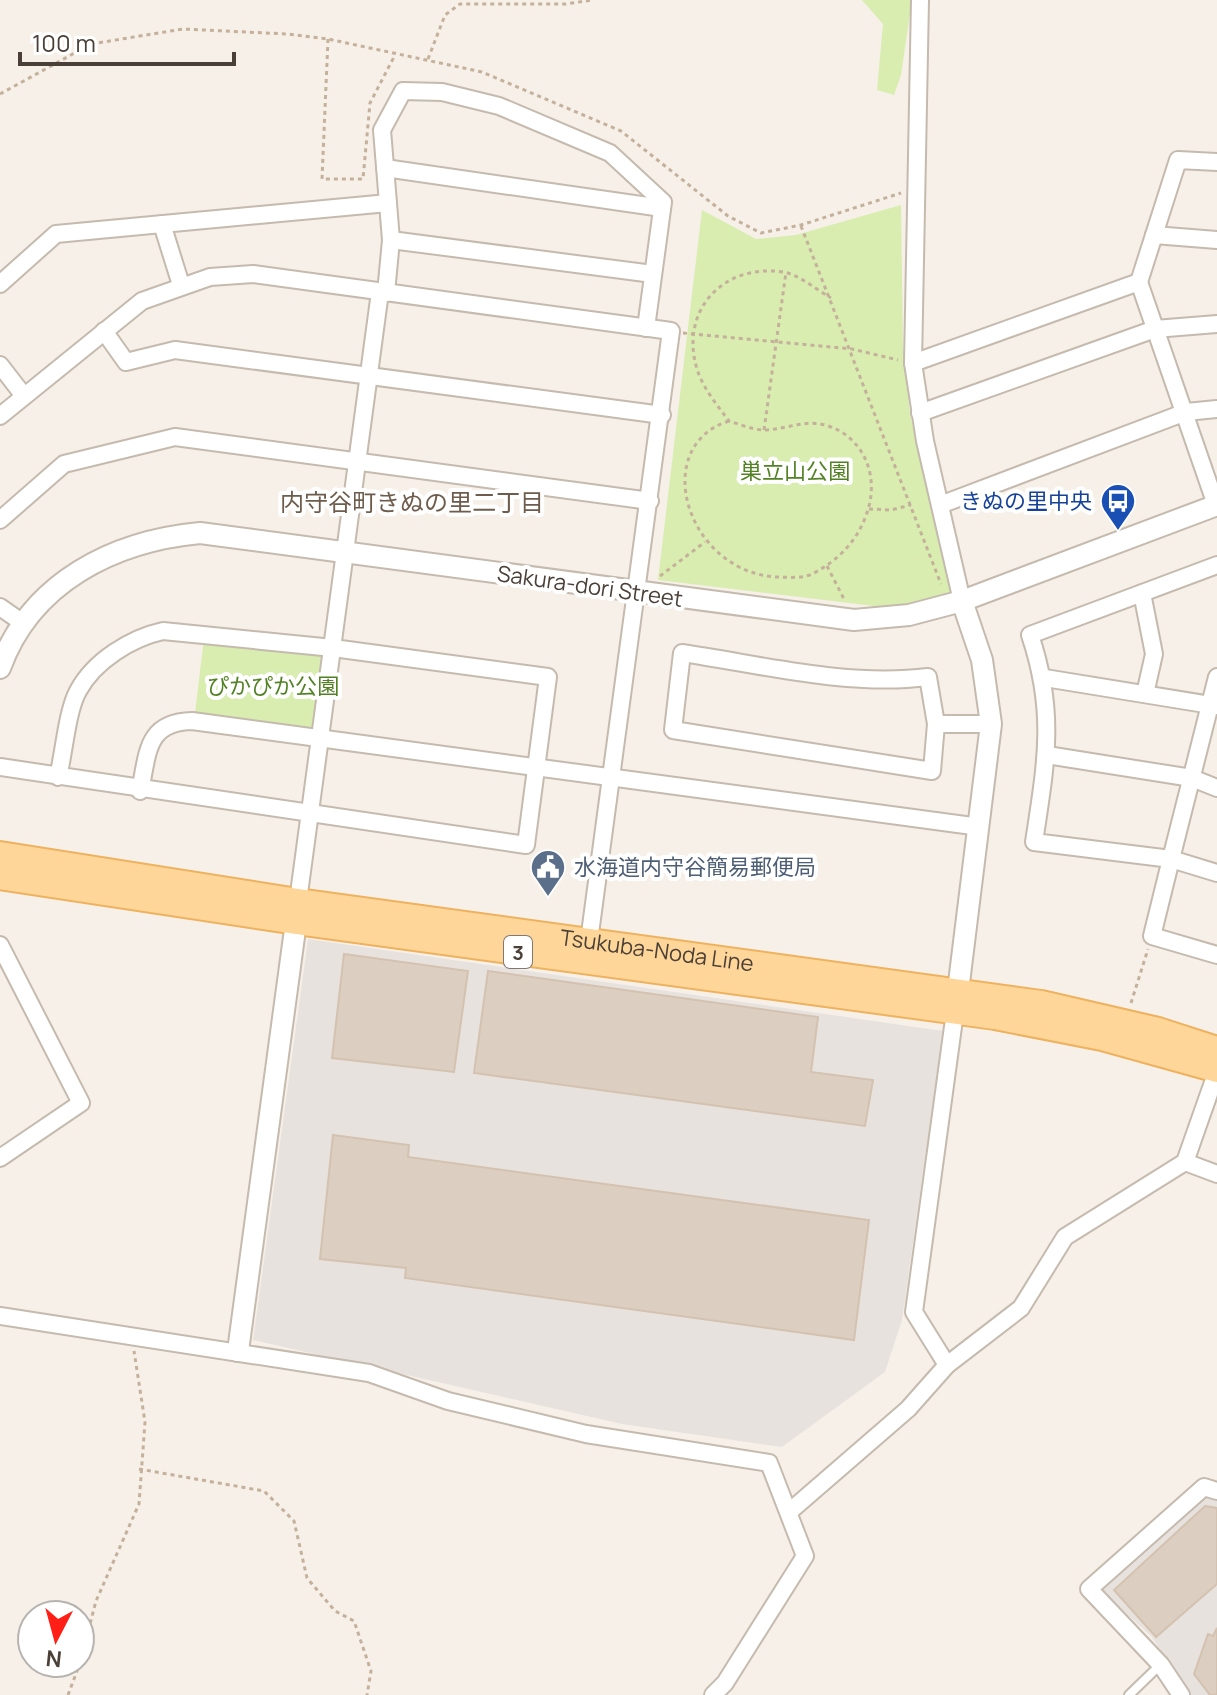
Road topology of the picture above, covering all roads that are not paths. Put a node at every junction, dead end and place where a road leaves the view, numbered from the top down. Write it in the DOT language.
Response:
graph roads {
  1 [pos="920,0"];
  2 [pos="1217,162"];
  3 [pos="385,168"];
  4 [pos="388,203"];
  5 [pos="662,208"];
  6 [pos="162,224"];
  7 [pos="1154,235"];
  8 [pos="391,240"];
  9 [pos="1217,240"];
  10 [pos="653,274"];
  11 [pos="1139,282"];
  12 [pos="0,284"];
  13 [pos="181,285"];
  14 [pos="383,293"];
  15 [pos="1217,324"];
  16 [pos="646,328"];
  17 [pos="1155,329"];
  18 [pos="104,331"];
  19 [pos="913,363"];
  20 [pos="0,365"];
  21 [pos="368,377"];
  22 [pos="24,396"];
  23 [pos="1217,409"];
  24 [pos="1186,412"];
  25 [pos="920,413"];
  26 [pos="662,415"];
  27 [pos="0,416"];
  28 [pos="357,460"];
  29 [pos="650,501"];
  30 [pos="940,505"];
  31 [pos="1217,505"];
  32 [pos="0,520"];
  33 [pos="346,553"];
  34 [pos="1217,565"];
  35 [pos="638,592"];
  36 [pos="1142,593"];
  37 [pos="962,601"];
  38 [pos="0,607"];
  39 [pos="23,623"];
  40 [pos="333,648"];
  41 [pos="0,668"];
  42 [pos="1217,677"];
  43 [pos="1045,678"];
  44 [pos="1145,694"];
  45 [pos="1214,705"];
  46 [pos="936,724"];
  47 [pos="991,724"];
  48 [pos="320,736"];
  49 [pos="1047,755"];
  50 [pos="537,765"];
  51 [pos="0,767"];
  52 [pos="613,776"];
  53 [pos="58,777"];
  54 [pos="1192,778"];
  55 [pos="1217,788"];
  56 [pos="140,791"];
  57 [pos="309,815"];
  58 [pos="980,827"];
  59 [pos="0,854"];
  60 [pos="1171,859"];
  61 [pos="1217,873"];
  62 [pos="0,877"];
  63 [pos="297,911"];
  64 [pos="589,941"];
  65 [pos="0,945"];
  66 [pos="1217,955"];
  67 [pos="956,1002"];
  68 [pos="1217,1049"];
  69 [pos="1217,1071"];
  70 [pos="0,1158"];
  71 [pos="1185,1162"];
  72 [pos="1217,1174"];
  73 [pos="0,1316"];
  74 [pos="238,1351"];
  75 [pos="947,1365"];
  76 [pos="1217,1491"];
  77 [pos="789,1512"];
  78 [pos="1161,1665"];
  79 [pos="713,1695"];
  80 [pos="1129,1695"];
  81 [pos="1181,1695"];
  1 -- 19 [label="street"];
  2 -- 7 [label="street"];
  3 -- 4 [label="street"];
  3 -- 5 [label="street"];
  3 -- 5 [label="street"];
  4 -- 6 [label="street"];
  4 -- 8 [label="street"];
  5 -- 10 [label="street"];
  6 -- 12 [label="street"];
  6 -- 13 [label="street"];
  7 -- 9 [label="street"];
  7 -- 11 [label="street"];
  8 -- 10 [label="street"];
  8 -- 14 [label="street"];
  10 -- 16 [label="street"];
  11 -- 17 [label="street"];
  11 -- 19 [label="street"];
  13 -- 14 [label="street"];
  13 -- 18 [label="street"];
  14 -- 16 [label="street"];
  14 -- 21 [label="street"];
  15 -- 17 [label="street"];
  16 -- 26 [label="street"];
  17 -- 24 [label="street"];
  17 -- 25 [label="street"];
  18 -- 21 [label="street"];
  18 -- 22 [label="street"];
  19 -- 25 [label="street"];
  20 -- 22 [label="street"];
  21 -- 26 [label="street"];
  21 -- 28 [label="street"];
  22 -- 27 [label="street"];
  23 -- 24 [label="street"];
  24 -- 30 [label="street"];
  24 -- 31 [label="street"];
  25 -- 30 [label="street"];
  26 -- 29 [label="street"];
  28 -- 29 [label="street"];
  28 -- 32 [label="street"];
  28 -- 33 [label="street"];
  29 -- 35 [label="street"];
  30 -- 37 [label="street"];
  31 -- 37 [label="street, Sakura-dori Street"];
  33 -- 35 [label="street, Sakura-dori Street"];
  33 -- 39 [label="street, Sakura-dori Street"];
  33 -- 40 [label="street"];
  34 -- 36 [label="street"];
  35 -- 37 [label="street, Sakura-dori Street"];
  35 -- 52 [label="street"];
  36 -- 43 [label="street"];
  36 -- 44 [label="street"];
  37 -- 47 [label="street"];
  38 -- 39 [label="street"];
  39 -- 41 [label="street, Sakura-dori Street"];
  40 -- 48 [label="street"];
  40 -- 50 [label="street"];
  40 -- 53 [label="street"];
  42 -- 45 [label="street"];
  43 -- 44 [label="street"];
  43 -- 49 [label="street"];
  44 -- 45 [label="street"];
  45 -- 54 [label="street"];
  46 -- 46 [label="street"];
  46 -- 47 [label="street"];
  47 -- 58 [label="street"];
  48 -- 50 [label="street"];
  48 -- 56 [label="street"];
  48 -- 57 [label="street"];
  49 -- 54 [label="street"];
  49 -- 60 [label="street"];
  50 -- 52 [label="street"];
  50 -- 57 [label="street"];
  51 -- 53 [label="street"];
  52 -- 58 [label="street"];
  52 -- 64 [label="street"];
  53 -- 56 [label="street"];
  54 -- 55 [label="street"];
  54 -- 60 [label="street"];
  56 -- 57 [label="street"];
  57 -- 63 [label="street"];
  58 -- 67 [label="street"];
  59 -- 63 [label="main road, Tsukuba-Noda Line / 3"];
  60 -- 61 [label="street"];
  60 -- 66 [label="street"];
  62 -- 63 [label="main road, Tsukuba-Noda Line / 3"];
  63 -- 64 [label="main road, Tsukuba-Noda Line / 3"];
  63 -- 67 [label="main road, Tsukuba-Noda Line / 3"];
  63 -- 74 [label="street"];
  64 -- 67 [label="main road, Tsukuba-Noda Line / 3"];
  65 -- 70 [label="street"];
  67 -- 68 [label="main road, Tsukuba-Noda Line / 3"];
  67 -- 69 [label="main road, Tsukuba-Noda Line / 3"];
  67 -- 75 [label="street"];
  69 -- 71 [label="street"];
  71 -- 72 [label="street"];
  71 -- 75 [label="street"];
  73 -- 74 [label="street"];
  74 -- 77 [label="street"];
  75 -- 77 [label="street"];
  76 -- 78 [label="street"];
  77 -- 79 [label="street"];
  78 -- 80 [label="lane"];
  78 -- 81 [label="street"];
}
